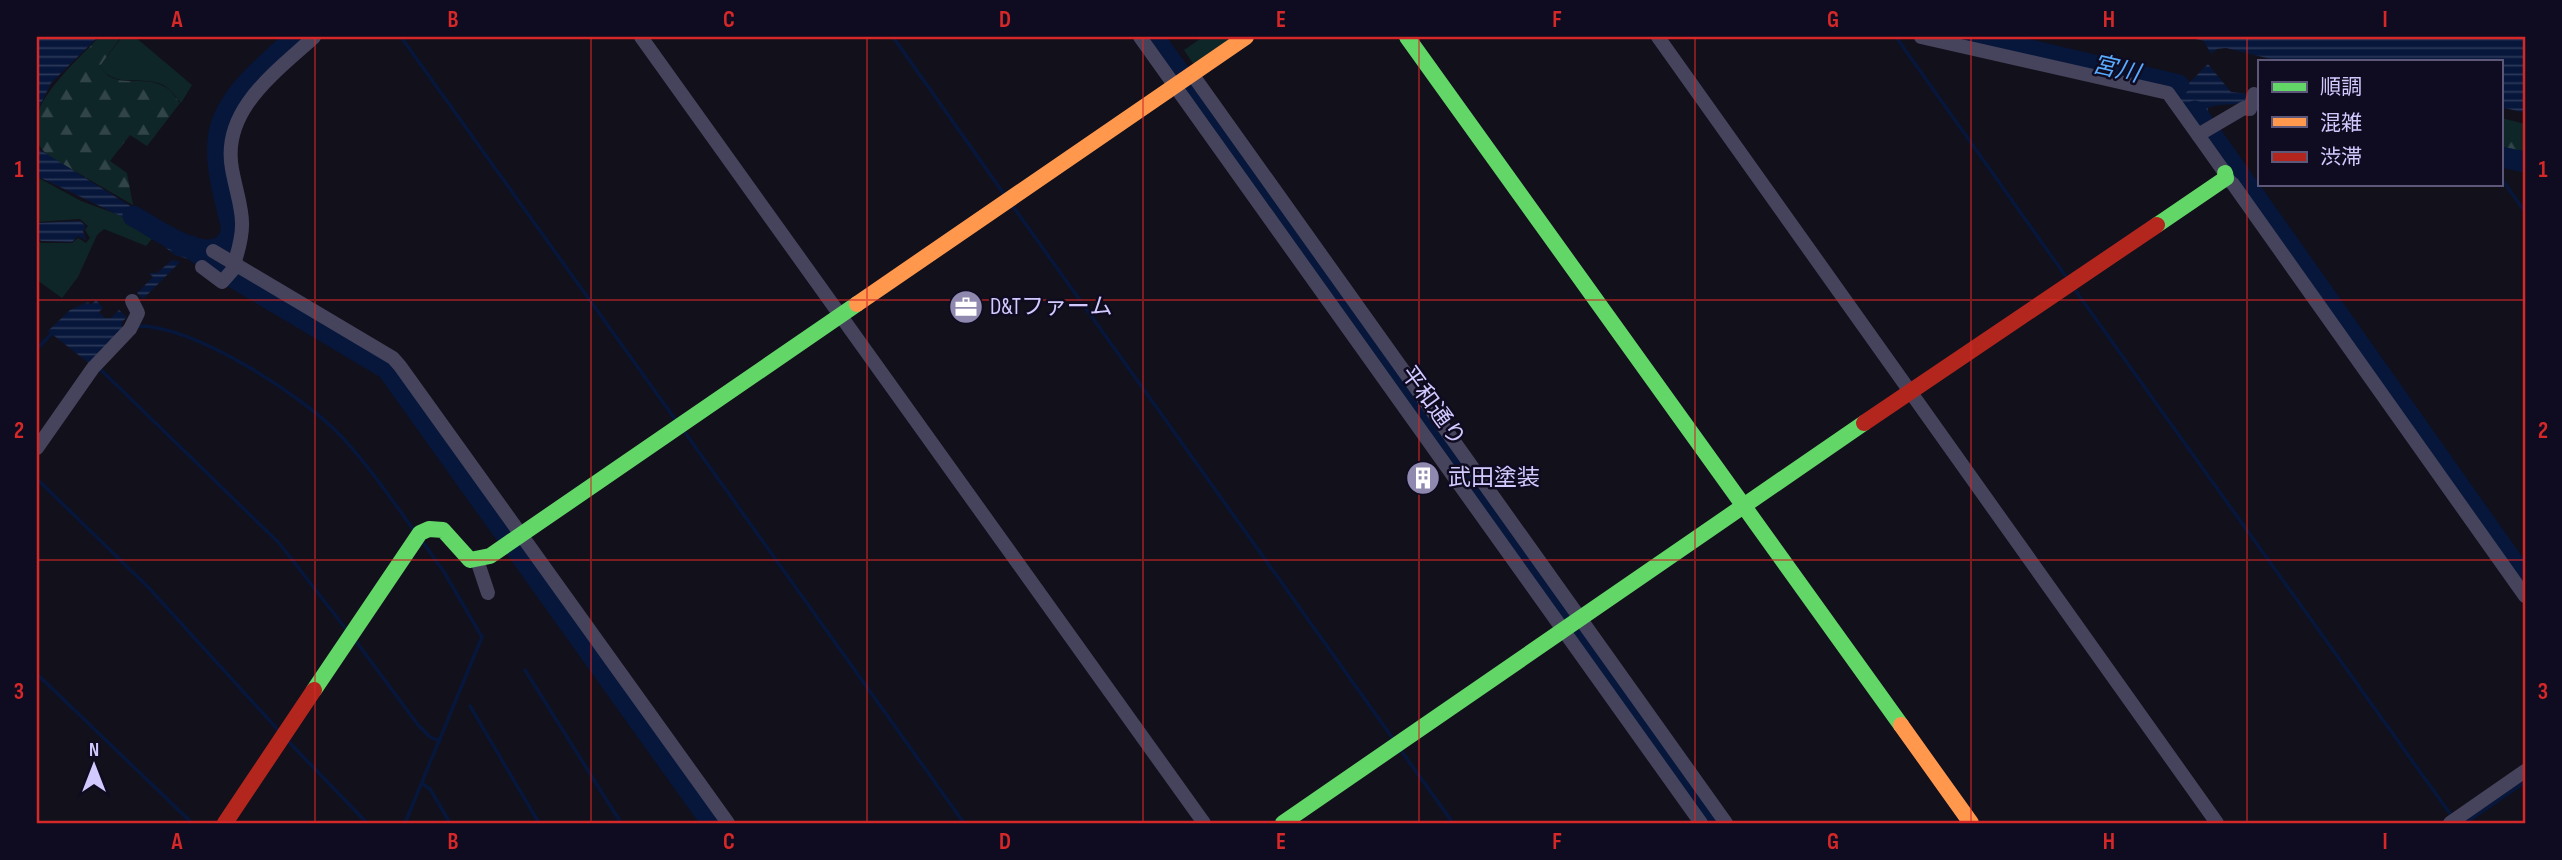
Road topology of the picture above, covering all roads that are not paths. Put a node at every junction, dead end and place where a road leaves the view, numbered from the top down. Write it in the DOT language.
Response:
graph roads {
  1 [pos="314,37"];
  2 [pos="641,37"];
  3 [pos="1140,37"];
  4 [pos="1247,37"];
  5 [pos="1407,37"];
  6 [pos="1658,37"];
  7 [pos="1921,37"];
  8 [pos="1183,79"];
  9 [pos="2252,99"];
  10 [pos="2203,132"];
  11 [pos="2225,176"];
  12 [pos="213,251"];
  13 [pos="202,267"];
  14 [pos="232,270"];
  15 [pos="134,303"];
  16 [pos="845,312"];
  17 [pos="1908,394"];
  18 [pos="37,448"];
  19 [pos="1741,508"];
  20 [pos="514,539"];
  21 [pos="477,560"];
  22 [pos="488,593"];
  23 [pos="2525,596"];
  24 [pos="1574,624"];
  25 [pos="2525,771"];
  26 [pos="225,823"];
  27 [pos="728,823"];
  28 [pos="1204,823"];
  29 [pos="1283,823"];
  30 [pos="1701,823"];
  31 [pos="1726,823"];
  32 [pos="1971,823"];
  33 [pos="2217,823"];
  34 [pos="2450,823"];
  1 -- 14 [label="street"];
  2 -- 16 [label="street"];
  3 -- 8 [label="street"];
  4 -- 8 [label="street"];
  5 -- 19 [label="street"];
  6 -- 17 [label="street"];
  7 -- 10 [label="street"];
  8 -- 16 [label="street"];
  8 -- 24 [label="street, 平和通り"];
  8 -- 24 [label="street"];
  9 -- 10 [label="street"];
  10 -- 11 [label="street"];
  11 -- 17 [label="street"];
  11 -- 23 [label="street"];
  12 -- 14 [label="street"];
  13 -- 14 [label="street"];
  14 -- 20 [label="street"];
  15 -- 18 [label="street"];
  16 -- 20 [label="street"];
  16 -- 28 [label="street"];
  17 -- 19 [label="street"];
  17 -- 33 [label="street"];
  19 -- 24 [label="street"];
  19 -- 32 [label="street"];
  20 -- 21 [label="street"];
  20 -- 27 [label="street"];
  21 -- 22 [label="street"];
  21 -- 26 [label="street"];
  24 -- 29 [label="street"];
  24 -- 30 [label="street, 平和通り"];
  24 -- 31 [label="street"];
  25 -- 34 [label="street"];
}
